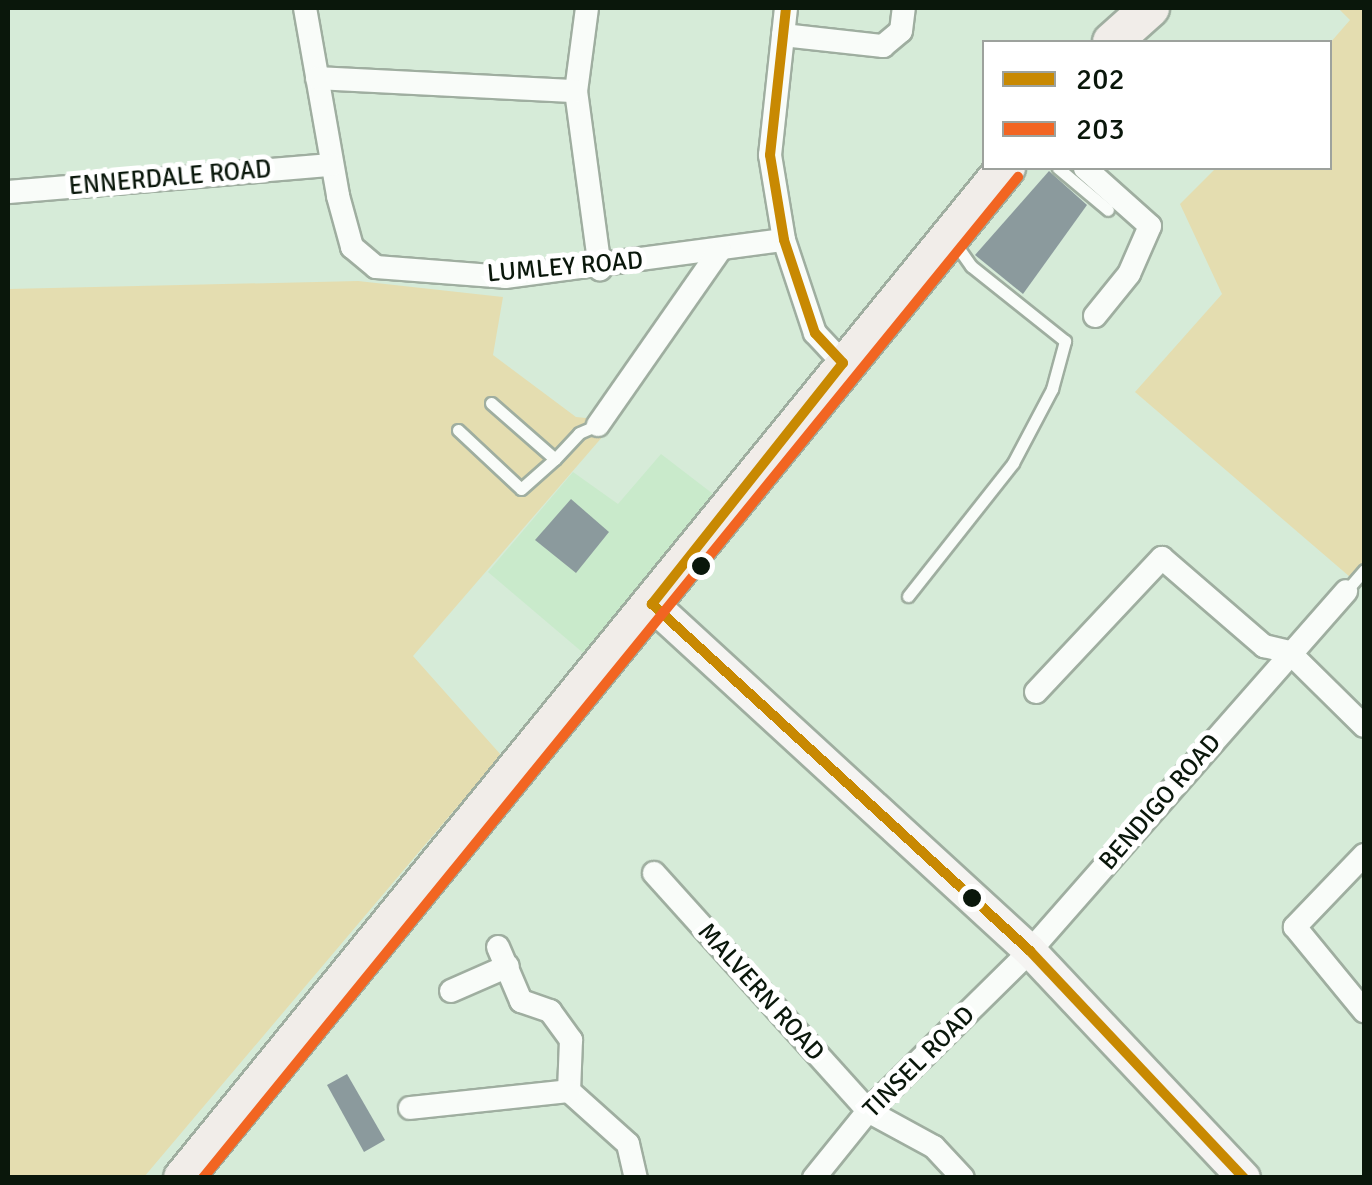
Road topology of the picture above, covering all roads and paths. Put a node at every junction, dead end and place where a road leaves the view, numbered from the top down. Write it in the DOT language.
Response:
graph roads {
  1 [pos="305,8"];
  2 [pos="587,8"];
  3 [pos="786,8"];
  4 [pos="904,8"];
  5 [pos="1150,8"];
  6 [pos="783,36"];
  7 [pos="1114,40"];
  8 [pos="318,78"];
  9 [pos="576,91"];
  10 [pos="332,165"];
  11 [pos="1004,170"];
  12 [pos="1060,170"];
  13 [pos="1087,170"];
  14 [pos="8,192"];
  15 [pos="1108,210"];
  16 [pos="949,235"];
  17 [pos="784,240"];
  18 [pos="720,250"];
  19 [pos="600,268"];
  20 [pos="1095,316"];
  21 [pos="842,364"];
  22 [pos="491,403"];
  23 [pos="598,425"];
  24 [pos="458,430"];
  25 [pos="555,458"];
  26 [pos="1364,570"];
  27 [pos="1346,591"];
  28 [pos="908,596"];
  29 [pos="652,604"];
  30 [pos="1289,652"];
  31 [pos="1036,692"];
  32 [pos="1364,726"];
  33 [pos="1364,855"];
  34 [pos="654,874"];
  35 [pos="1030,951"];
  36 [pos="451,991"];
  37 [pos="1364,1011"];
  38 [pos="569,1091"];
  39 [pos="410,1108"];
  40 [pos="868,1111"];
  41 [pos="182,1178"];
  42 [pos="636,1178"];
  43 [pos="814,1178"];
  44 [pos="963,1178"];
  45 [pos="1244,1178"];
  1 -- 8 [label="street"];
  2 -- 9 [label="street"];
  3 -- 6 [label="street"];
  4 -- 6 [label="street"];
  5 -- 7 [label="main road"];
  6 -- 17 [label="street"];
  8 -- 9 [label="street"];
  8 -- 10 [label="street"];
  9 -- 19 [label="street"];
  10 -- 14 [label="street, ENNERDALE ROAD"];
  10 -- 19 [label="street, LUMLEY ROAD"];
  11 -- 16 [label="main road"];
  12 -- 15 [label="lane"];
  13 -- 20 [label="street"];
  16 -- 21 [label="main road"];
  16 -- 28 [label="lane"];
  17 -- 18 [label="street, LUMLEY ROAD"];
  17 -- 21 [label="street"];
  18 -- 19 [label="street, LUMLEY ROAD"];
  18 -- 23 [label="street"];
  21 -- 29 [label="main road"];
  22 -- 25 [label="lane"];
  23 -- 25 [label="lane"];
  24 -- 25 [label="lane"];
  26 -- 27 [label="lane"];
  27 -- 30 [label="street, BENDIGO ROAD"];
  29 -- 35 [label="street"];
  29 -- 41 [label="main road"];
  30 -- 31 [label="street"];
  30 -- 32 [label="street"];
  30 -- 35 [label="street, BENDIGO ROAD"];
  33 -- 37 [label="street"];
  34 -- 40 [label="street, MALVERN ROAD"];
  35 -- 40 [label="street, TINSEL ROAD"];
  35 -- 45 [label="street"];
  36 -- 38 [label="street"];
  38 -- 39 [label="street"];
  38 -- 42 [label="street"];
  40 -- 43 [label="street, TINSEL ROAD"];
  40 -- 44 [label="street, MALVERN ROAD"];
}
